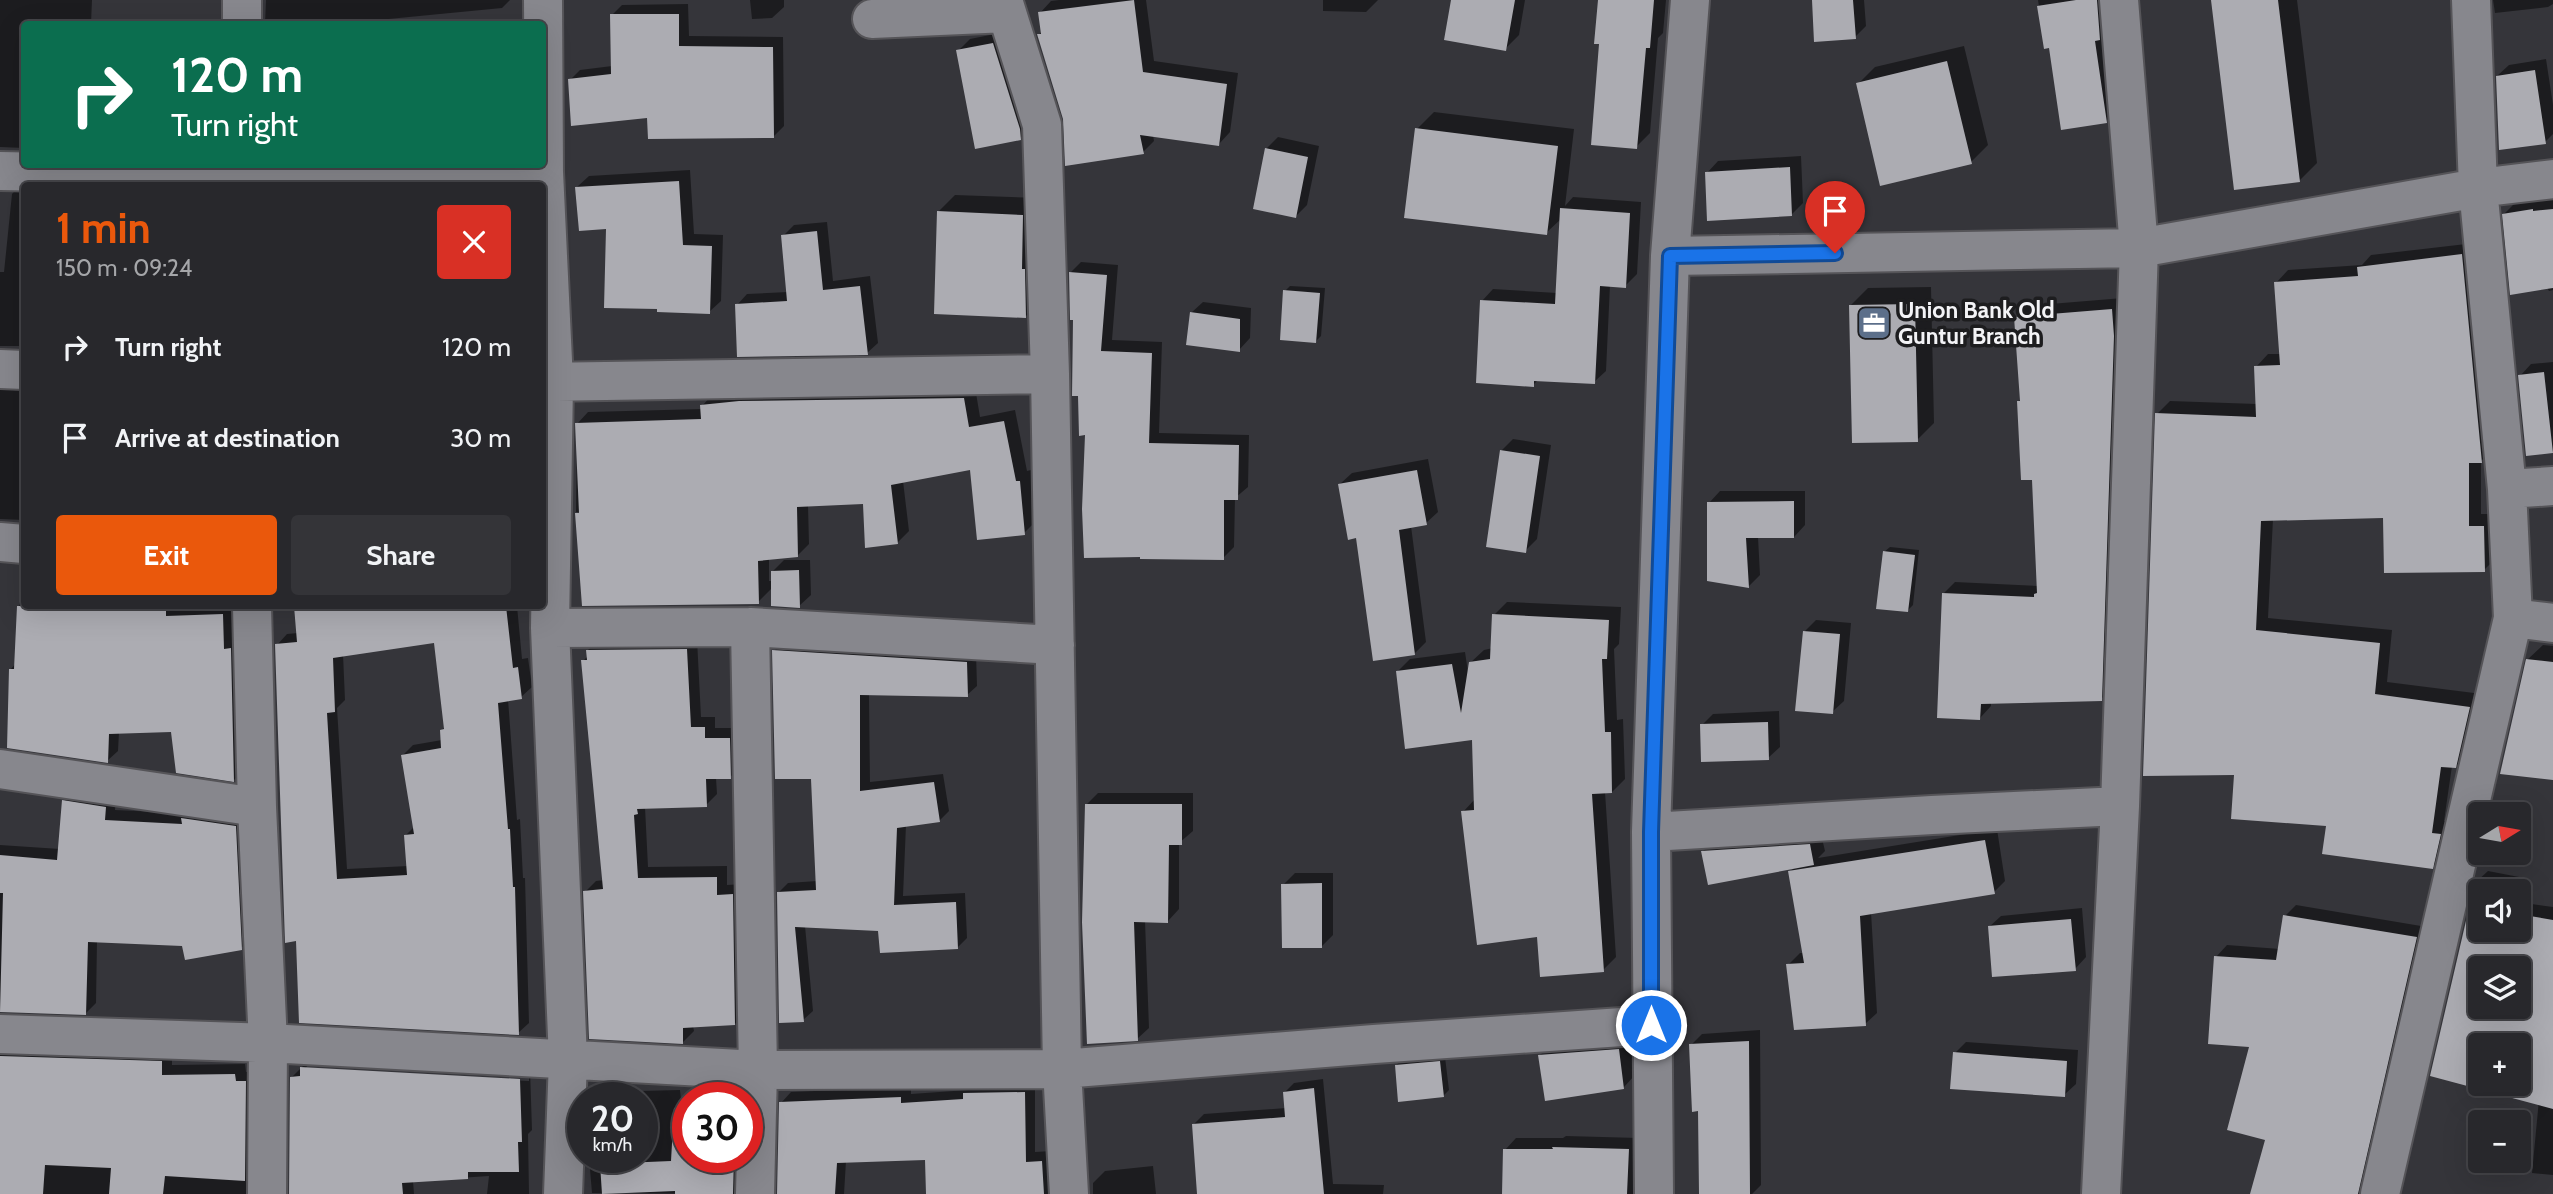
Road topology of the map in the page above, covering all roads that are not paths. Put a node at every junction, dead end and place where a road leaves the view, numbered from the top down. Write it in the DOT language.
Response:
graph roads {
  1 [pos="242,0"];
  2 [pos="543,0"];
  3 [pos="1690,0"];
  4 [pos="2119,0"];
  5 [pos="2471,0"];
  6 [pos="1005,6"];
  7 [pos="872,19"];
  8 [pos="243,21"];
  9 [pos="543,21"];
  10 [pos="544,168"];
  11 [pos="0,170"];
  12 [pos="544,172"];
  13 [pos="248,175"];
  14 [pos="2553,179"];
  15 [pos="544,182"];
  16 [pos="2478,188"];
  17 [pos="2140,248"];
  18 [pos="1670,256"];
  19 [pos="546,277"];
  20 [pos="0,369"];
  21 [pos="21,370"];
  22 [pos="1050,374"];
  23 [pos="548,382"];
  24 [pos="2553,486"];
  25 [pos="2507,489"];
  26 [pos="0,542"];
  27 [pos="21,544"];
  28 [pos="252,609"];
  29 [pos="2513,618"];
  30 [pos="2553,623"];
  31 [pos="550,628"];
  32 [pos="750,628"];
  33 [pos="1055,645"];
  34 [pos="0,769"];
  35 [pos="2120,806"];
  36 [pos="257,807"];
  37 [pos="1651,832"];
  38 [pos="1651,1025"];
  39 [pos="0,1034"];
  40 [pos="268,1042"];
  41 [pos="568,1060"];
  42 [pos="1062,1069"];
  43 [pos="758,1070"];
  44 [pos="267,1194"];
  45 [pos="563,1194"];
  46 [pos="755,1194"];
  47 [pos="1069,1194"];
  48 [pos="1654,1194"];
  49 [pos="2101,1194"];
  50 [pos="2380,1194"];
  1 -- 8 [label="street"];
  2 -- 9 [label="street"];
  3 -- 18 [label="street"];
  4 -- 17 [label="street"];
  5 -- 16 [label="street"];
  6 -- 7 [label="street"];
  6 -- 22 [label="street"];
  10 -- 12 [label="street"];
  11 -- 13 [label="street"];
  12 -- 13 [label="street"];
  12 -- 15 [label="street"];
  14 -- 16 [label="street"];
  16 -- 17 [label="street"];
  16 -- 25 [label="street"];
  17 -- 18 [label="street"];
  17 -- 35 [label="street"];
  18 -- 37 [label="street"];
  19 -- 23 [label="street"];
  20 -- 21 [label="street"];
  22 -- 23 [label="street"];
  22 -- 33 [label="street"];
  23 -- 31 [label="street"];
  24 -- 25 [label="street"];
  25 -- 29 [label="street"];
  26 -- 27 [label="street"];
  28 -- 36 [label="street"];
  29 -- 30 [label="street"];
  29 -- 50 [label="street"];
  31 -- 32 [label="street"];
  31 -- 41 [label="street"];
  32 -- 33 [label="street"];
  32 -- 43 [label="street"];
  33 -- 42 [label="street"];
  34 -- 36 [label="street"];
  35 -- 37 [label="street"];
  35 -- 49 [label="street"];
  36 -- 40 [label="street"];
  37 -- 38 [label="street"];
  38 -- 42 [label="street"];
  38 -- 48 [label="street"];
  39 -- 40 [label="street"];
  40 -- 41 [label="street"];
  40 -- 44 [label="street"];
  41 -- 43 [label="street"];
  41 -- 45 [label="street"];
  42 -- 43 [label="street"];
  42 -- 47 [label="street"];
  43 -- 46 [label="street"];
}
